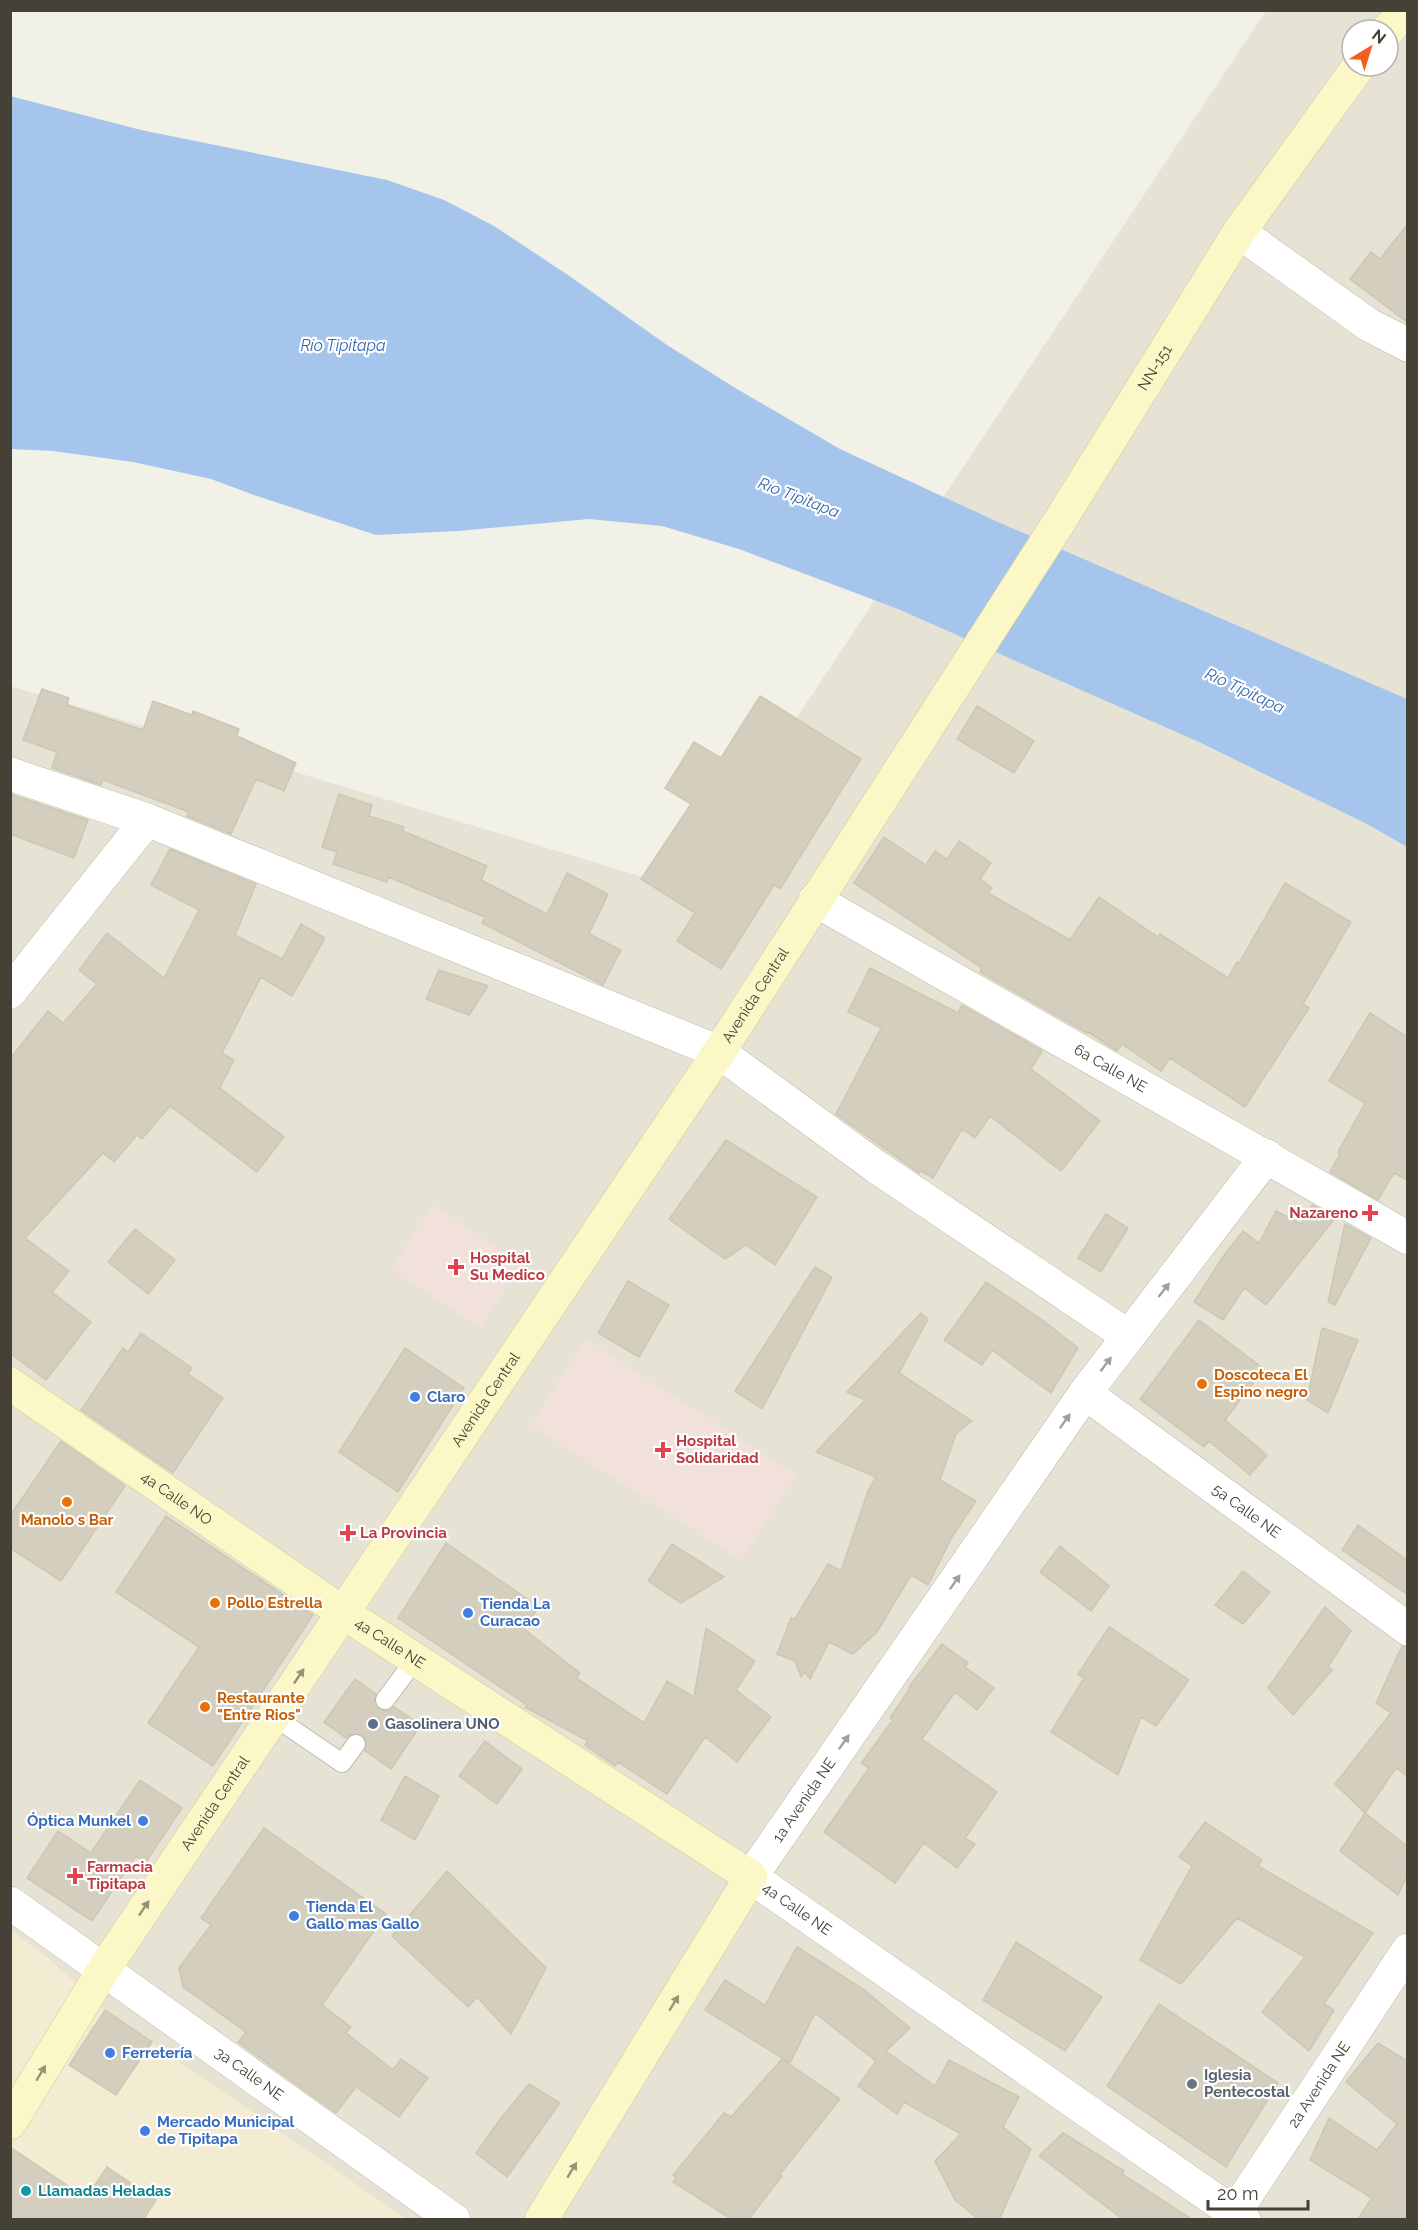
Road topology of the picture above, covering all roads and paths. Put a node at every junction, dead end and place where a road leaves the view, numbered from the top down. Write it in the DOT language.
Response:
graph roads {
  1 [pos="1350,78"];
  2 [pos="1239,232"];
  3 [pos="1407,345"];
  4 [pos="961,676"];
  5 [pos="10,774"];
  6 [pos="147,820"];
  7 [pos="815,900"];
  8 [pos="10,992"];
  9 [pos="719,1052"];
  10 [pos="1267,1156"];
  11 [pos="1407,1238"];
  12 [pos="1128,1336"];
  13 [pos="10,1384"];
  14 [pos="1085,1393"];
  15 [pos="342,1612"];
  16 [pos="1407,1629"];
  17 [pos="415,1660"];
  18 [pos="385,1700"];
  19 [pos="273,1716"];
  20 [pos="356,1744"];
  21 [pos="751,1877"];
  22 [pos="10,1903"];
  23 [pos="1407,1950"];
  24 [pos="104,1969"];
  25 [pos="10,2123"];
  26 [pos="1236,2217"];
  27 [pos="454,2220"];
  28 [pos="541,2220"];
  1 -- 2 [label="street, NN-151 / NN-151"];
  2 -- 3 [label="street"];
  2 -- 4 [label="street, NN-151 / NN-151"];
  4 -- 7 [label="street, Avenida Central / NN-151"];
  5 -- 6 [label="street"];
  6 -- 8 [label="street"];
  6 -- 9 [label="street"];
  7 -- 9 [label="street, Avenida Central / NN-151"];
  7 -- 10 [label="street, 6a Calle NE"];
  9 -- 12 [label="street"];
  9 -- 15 [label="street, Avenida Central / NN-151"];
  10 -- 11 [label="street, 6a Calle NE"];
  12 -- 10 [label="street, 1a Avenida NE, one-way"];
  14 -- 12 [label="street, 1a Avenida NE, one-way"];
  13 -- 15 [label="street, 4a Calle NO"];
  14 -- 16 [label="street, 5a Calle NE"];
  21 -- 14 [label="street, 1a Avenida NE, one-way"];
  15 -- 17 [label="street, 4a Calle NE"];
  19 -- 15 [label="street, Avenida Central / NN-151, one-way"];
  17 -- 18 [label="lane"];
  17 -- 21 [label="street, 4a Calle NE"];
  19 -- 20 [label="lane"];
  24 -- 19 [label="street, Avenida Central / NN-151, one-way"];
  21 -- 26 [label="street, 4a Calle NE"];
  28 -- 21 [label="street, 1a Avenida NE, one-way"];
  22 -- 24 [label="street, 3a Calle NE"];
  23 -- 26 [label="street, 2a Avenida NE"];
  25 -- 24 [label="street, Avenida Central / NN-151, one-way"];
  24 -- 27 [label="street, 3a Calle NE"];
}
